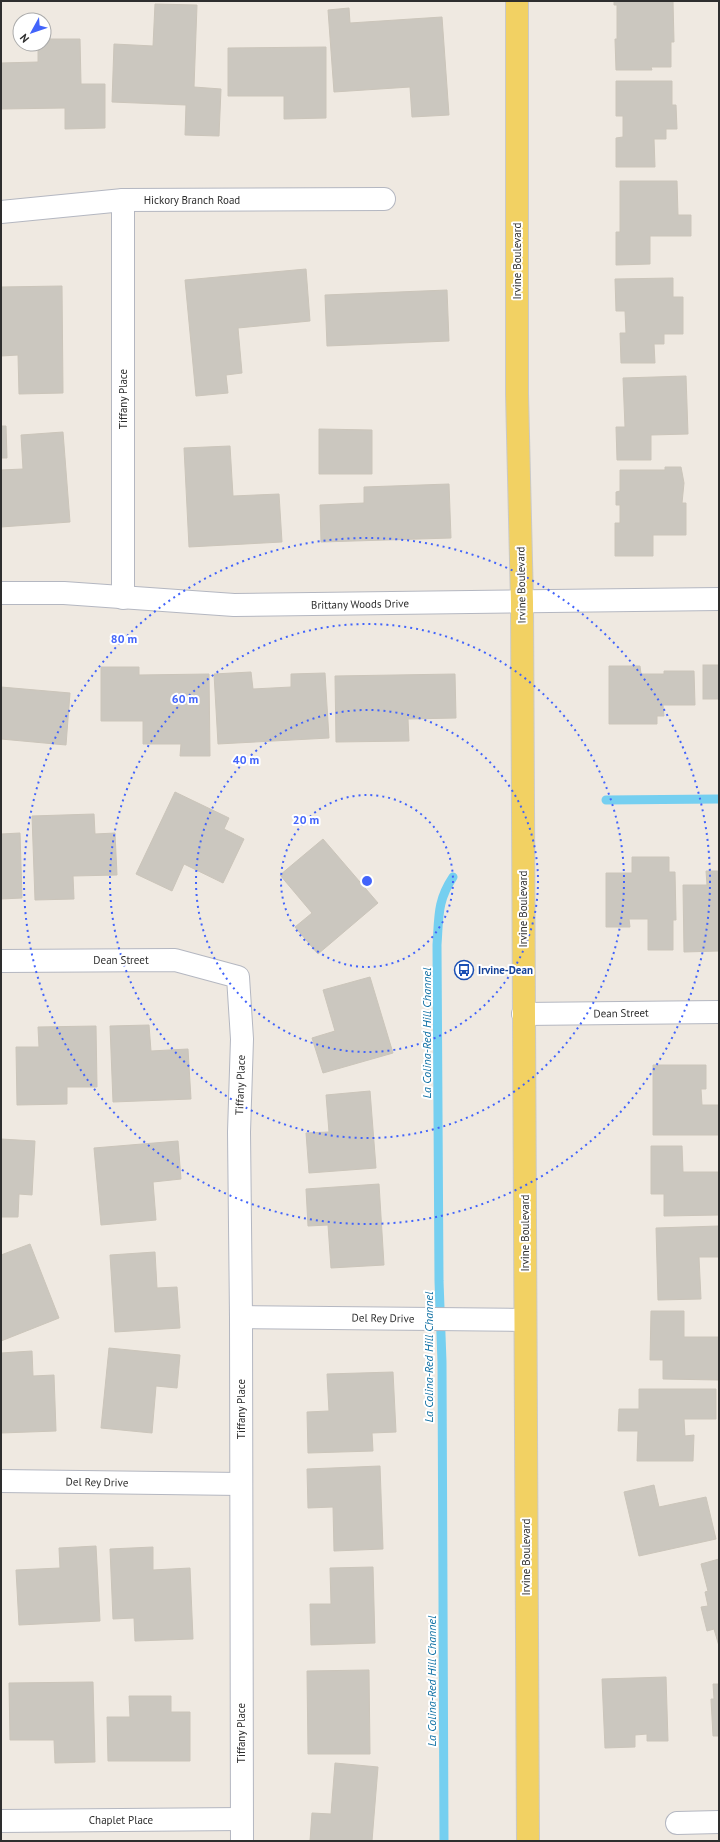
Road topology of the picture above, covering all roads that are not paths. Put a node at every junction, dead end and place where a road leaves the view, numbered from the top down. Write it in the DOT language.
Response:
graph roads {
  1 [pos="517,1"];
  2 [pos="384,199"];
  3 [pos="123,200"];
  4 [pos="1,212"];
  5 [pos="1,593"];
  6 [pos="123,598"];
  7 [pos="719,599"];
  8 [pos="522,602"];
  9 [pos="1,961"];
  10 [pos="238,977"];
  11 [pos="719,1012"];
  12 [pos="523,1014"];
  13 [pos="241,1317"];
  14 [pos="525,1320"];
  15 [pos="1,1481"];
  16 [pos="241,1484"];
  17 [pos="241,1819"];
  18 [pos="1,1821"];
  19 [pos="719,1822"];
  20 [pos="677,1823"];
  21 [pos="242,1841"];
  22 [pos="528,1841"];
  1 -- 8 [label="main road, Irvine Boulevard"];
  2 -- 3 [label="street, Hickory Branch Road"];
  3 -- 4 [label="street, Hickory Branch Road"];
  3 -- 6 [label="street, Tiffany Place"];
  5 -- 6 [label="street, Brittany Woods Drive"];
  6 -- 8 [label="street, Brittany Woods Drive"];
  7 -- 8 [label="street, Brittany Woods Drive"];
  8 -- 12 [label="main road, Irvine Boulevard"];
  9 -- 10 [label="street, Dean Street"];
  10 -- 13 [label="street, Tiffany Place"];
  11 -- 12 [label="street, Dean Street"];
  12 -- 14 [label="main road, Irvine Boulevard"];
  13 -- 14 [label="street, Del Rey Drive"];
  13 -- 16 [label="street, Tiffany Place"];
  14 -- 22 [label="main road, Irvine Boulevard"];
  15 -- 16 [label="street, Del Rey Drive"];
  16 -- 17 [label="street, Tiffany Place"];
  17 -- 18 [label="street, Chaplet Place"];
  17 -- 21 [label="street, Tiffany Place"];
  19 -- 20 [label="street"];
}
